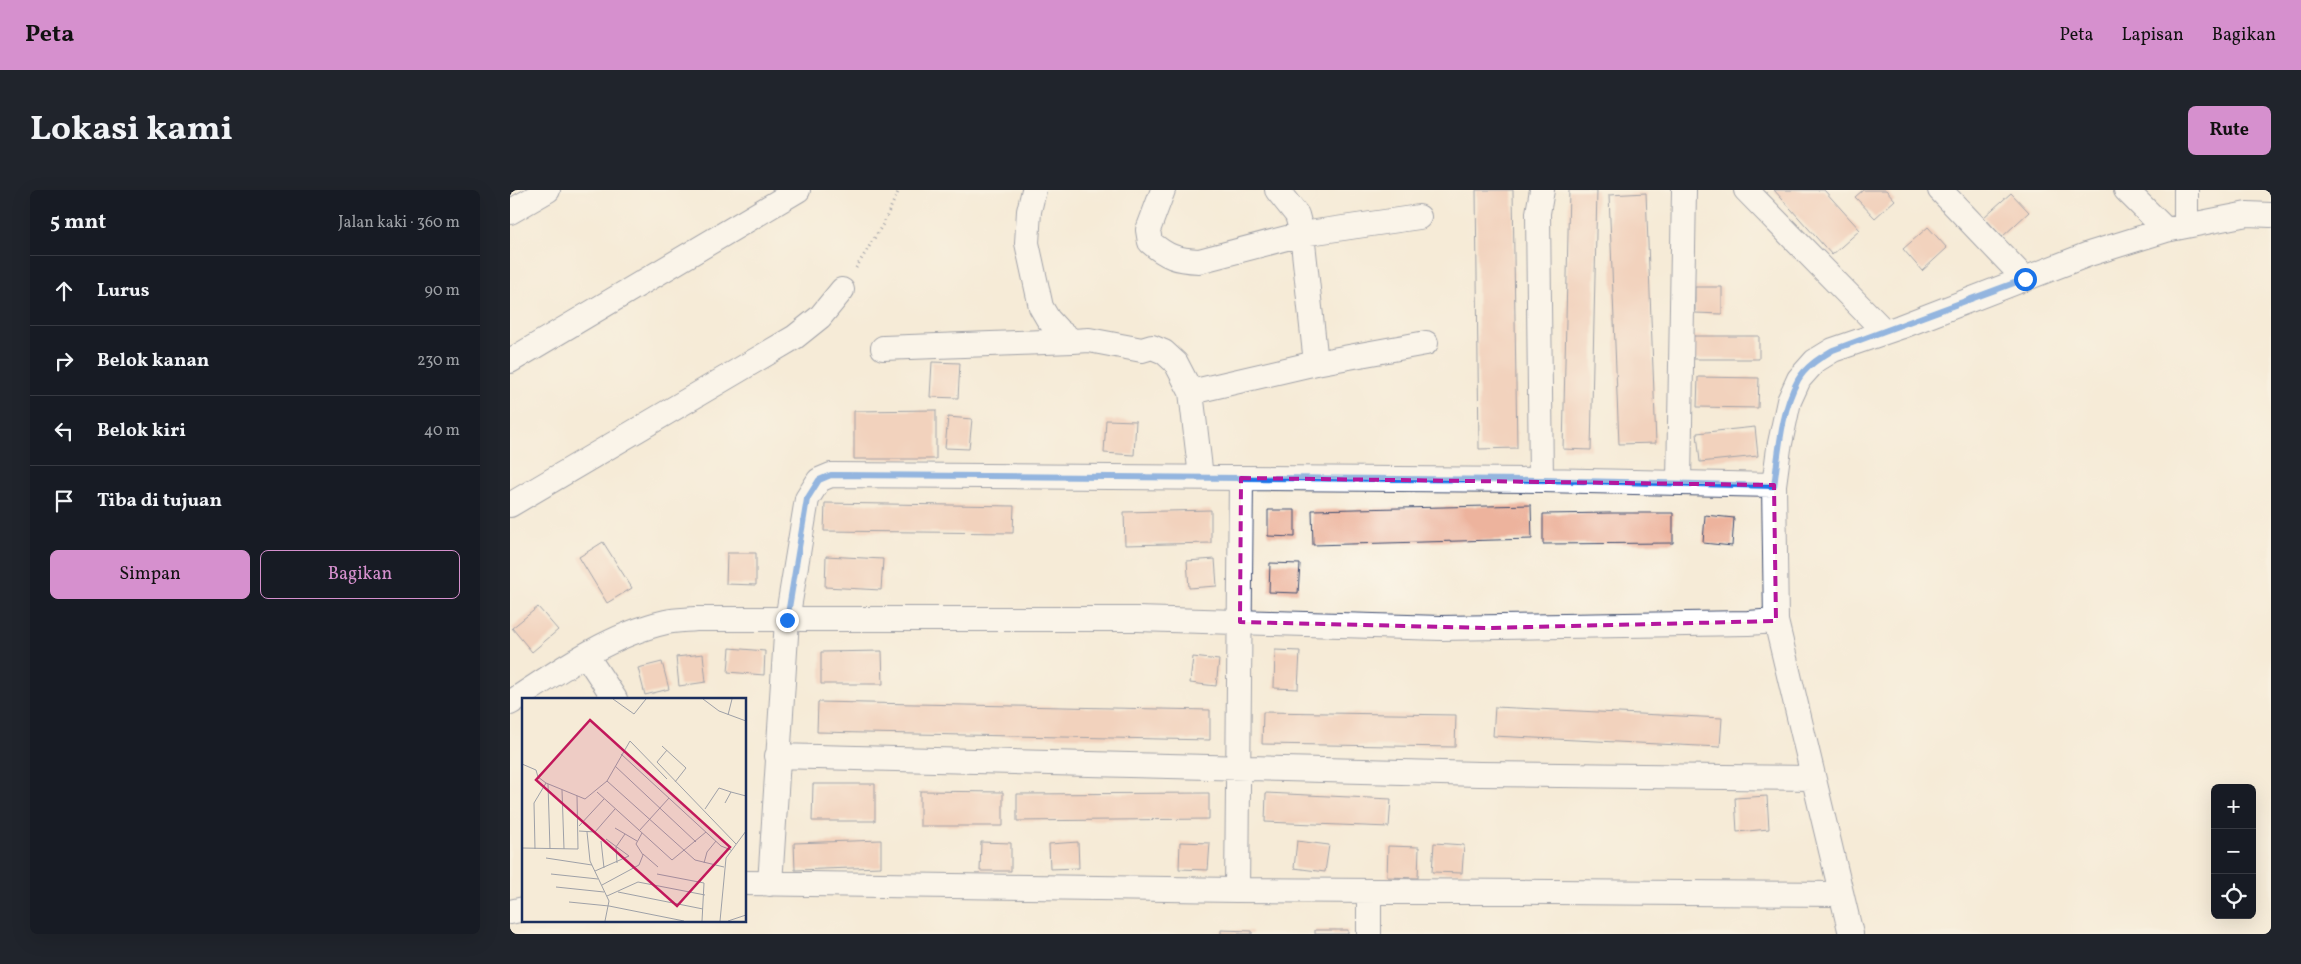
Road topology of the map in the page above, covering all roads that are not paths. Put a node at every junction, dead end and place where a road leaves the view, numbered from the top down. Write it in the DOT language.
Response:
graph roads {
  1 [pos="548,190"];
  2 [pos="798,190"];
  3 [pos="1034,190"];
  4 [pos="1163,190"];
  5 [pos="1277,190"];
  6 [pos="1542,190"];
  7 [pos="1684,190"];
  8 [pos="1746,190"];
  9 [pos="1940,190"];
  10 [pos="2126,190"];
  11 [pos="2186,190"];
  12 [pos="510,212"];
  13 [pos="2271,215"];
  14 [pos="1420,217"];
  15 [pos="2176,228"];
  16 [pos="1302,234"];
  17 [pos="2025,279"];
  18 [pos="842,290"];
  19 [pos="1885,332"];
  20 [pos="1073,341"];
  21 [pos="1426,343"];
  22 [pos="883,348"];
  23 [pos="510,361"];
  24 [pos="1316,363"];
  25 [pos="1191,392"];
  26 [pos="1201,477"];
  27 [pos="1241,478"];
  28 [pos="1541,480"];
  29 [pos="1679,482"];
  30 [pos="1774,486"];
  31 [pos="510,504"];
  32 [pos="787,620"];
  33 [pos="1776,621"];
  34 [pos="1240,622"];
  35 [pos="586,655"];
  36 [pos="614,698"];
  37 [pos="510,703"];
  38 [pos="777,756"];
  39 [pos="1238,768"];
  40 [pos="1813,778"];
  41 [pos="746,883"];
  42 [pos="770,884"];
  43 [pos="1237,890"];
  44 [pos="1369,891"];
  45 [pos="1841,894"];
  46 [pos="1369,934"];
  47 [pos="1851,934"];
  1 -- 12 [label="street"];
  2 -- 23 [label="street"];
  3 -- 20 [label="street"];
  4 -- 16 [label="street"];
  5 -- 16 [label="street"];
  6 -- 28 [label="street"];
  7 -- 29 [label="street"];
  8 -- 19 [label="street"];
  9 -- 17 [label="street"];
  10 -- 15 [label="street"];
  11 -- 15 [label="street"];
  13 -- 15 [label="street"];
  14 -- 16 [label="street"];
  15 -- 17 [label="street"];
  16 -- 24 [label="street"];
  17 -- 19 [label="street"];
  18 -- 31 [label="street"];
  19 -- 30 [label="street"];
  20 -- 22 [label="street"];
  20 -- 25 [label="street"];
  21 -- 24 [label="street"];
  24 -- 25 [label="street"];
  25 -- 26 [label="street"];
  26 -- 27 [label="street"];
  26 -- 32 [label="street"];
  27 -- 28 [label="street"];
  27 -- 34 [label="street"];
  28 -- 29 [label="street"];
  29 -- 30 [label="street"];
  30 -- 33 [label="street"];
  32 -- 34 [label="street"];
  32 -- 35 [label="street"];
  32 -- 38 [label="street"];
  33 -- 34 [label="street"];
  33 -- 40 [label="street"];
  34 -- 39 [label="street"];
  35 -- 36 [label="street"];
  35 -- 37 [label="street"];
  38 -- 39 [label="street"];
  38 -- 42 [label="street"];
  39 -- 40 [label="street"];
  39 -- 43 [label="street"];
  40 -- 45 [label="street"];
  41 -- 42 [label="street"];
  42 -- 43 [label="street"];
  43 -- 44 [label="street"];
  44 -- 45 [label="street"];
  44 -- 46 [label="street"];
  45 -- 47 [label="street"];
}
